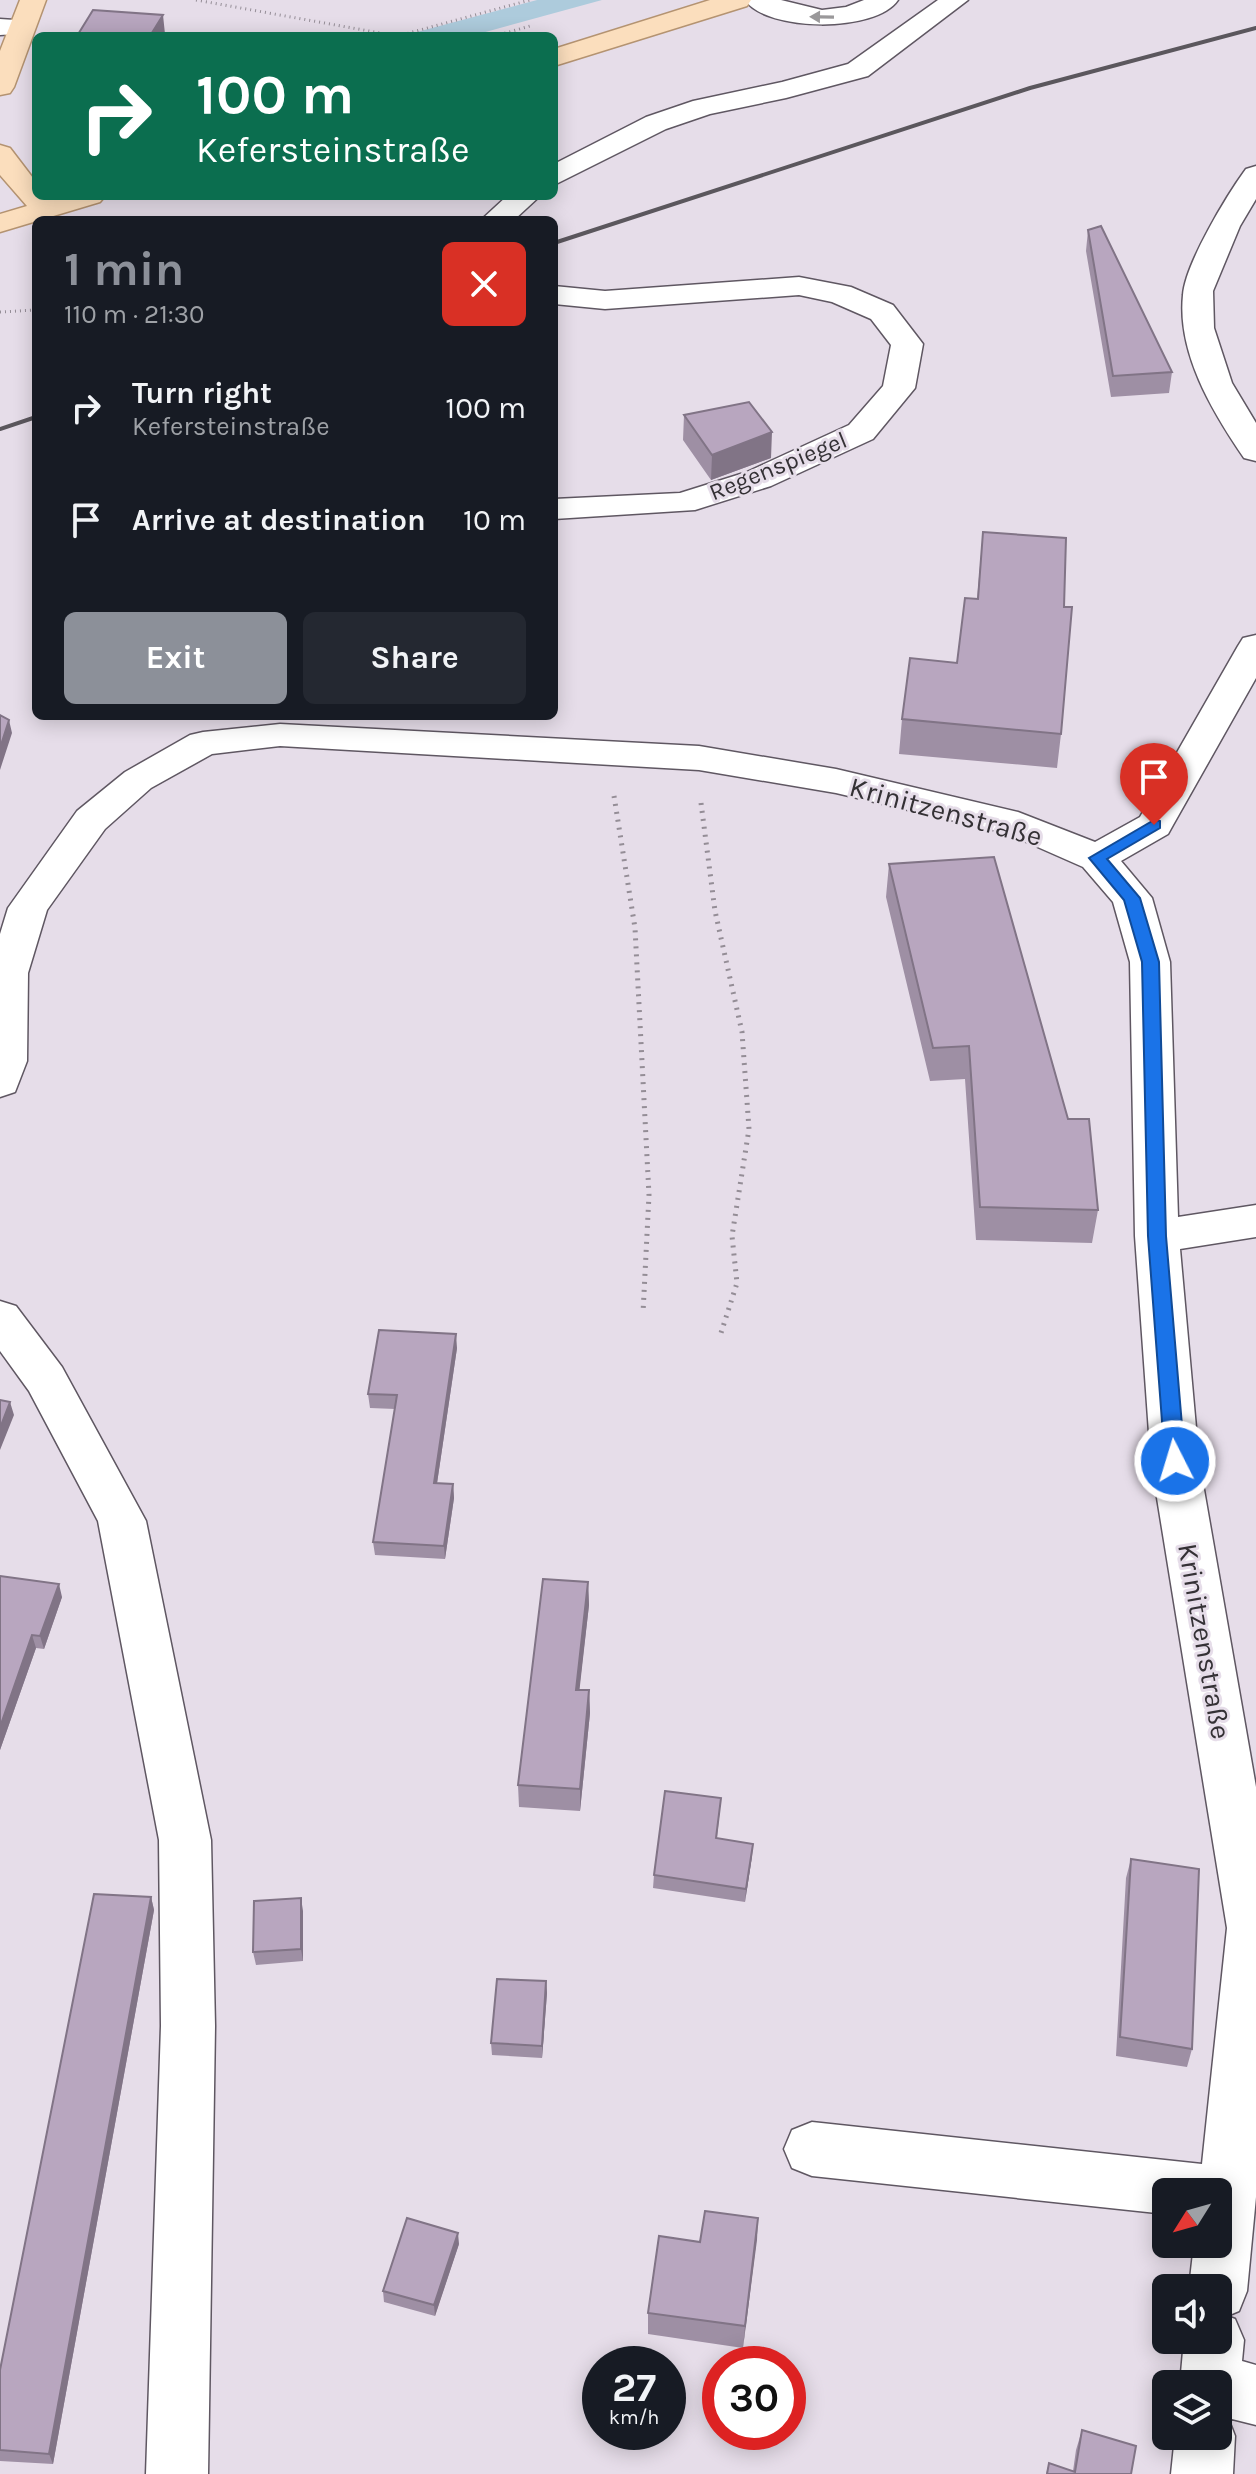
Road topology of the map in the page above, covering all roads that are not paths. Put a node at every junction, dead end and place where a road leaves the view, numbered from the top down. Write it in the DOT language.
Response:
graph roads {
  1 [pos="33,0"];
  2 [pos="680,0"];
  3 [pos="738,0"];
  4 [pos="758,0"];
  5 [pos="885,0"];
  6 [pos="955,0"];
  7 [pos="10,27"];
  8 [pos="558,37"];
  9 [pos="558,57"];
  10 [pos="0,87"];
  11 [pos="0,154"];
  12 [pos="558,174"];
  13 [pos="1256,175"];
  14 [pos="19,183"];
  15 [pos="37,200"];
  16 [pos="77,200"];
  17 [pos="520,200"];
  18 [pos="47,209"];
  19 [pos="501,216"];
  20 [pos="0,223"];
  21 [pos="558,295"];
  22 [pos="1256,451"];
  23 [pos="558,509"];
  24 [pos="1256,646"];
  25 [pos="189,730"];
  26 [pos="1097,858"];
  27 [pos="0,1082"];
  28 [pos="1256,1221"];
  29 [pos="1157,1236"];
  30 [pos="0,1318"];
  31 [pos="812,2149"];
  32 [pos="1221,2178"];
  33 [pos="1152,2186"];
  34 [pos="1232,2389"];
  35 [pos="1256,2395"];
  36 [pos="1204,2450"];
  37 [pos="177,2474"];
  38 [pos="1202,2474"];
  1 -- 7 [label="main road"];
  2 -- 8 [label="main road"];
  3 -- 9 [label="main road"];
  5 -- 4 [label="street, one-way"];
  6 -- 12 [label="street"];
  7 -- 10 [label="main road"];
  11 -- 14 [label="main road"];
  13 -- 22 [label="street"];
  15 -- 18 [label="main road"];
  16 -- 18 [label="main road"];
  17 -- 19 [label="street"];
  18 -- 20 [label="main road"];
  21 -- 23 [label="street, Regenspiegel"];
  24 -- 26 [label="street"];
  25 -- 26 [label="street, Krinitzenstraße"];
  25 -- 27 [label="street"];
  26 -- 29 [label="street, Krinitzenstraße"];
  28 -- 29 [label="street"];
  29 -- 32 [label="street, Krinitzenstraße"];
  30 -- 37 [label="street"];
  31 -- 33 [label="street"];
  34 -- 35 [label="street"];
  36 -- 38 [label="street"];
}
